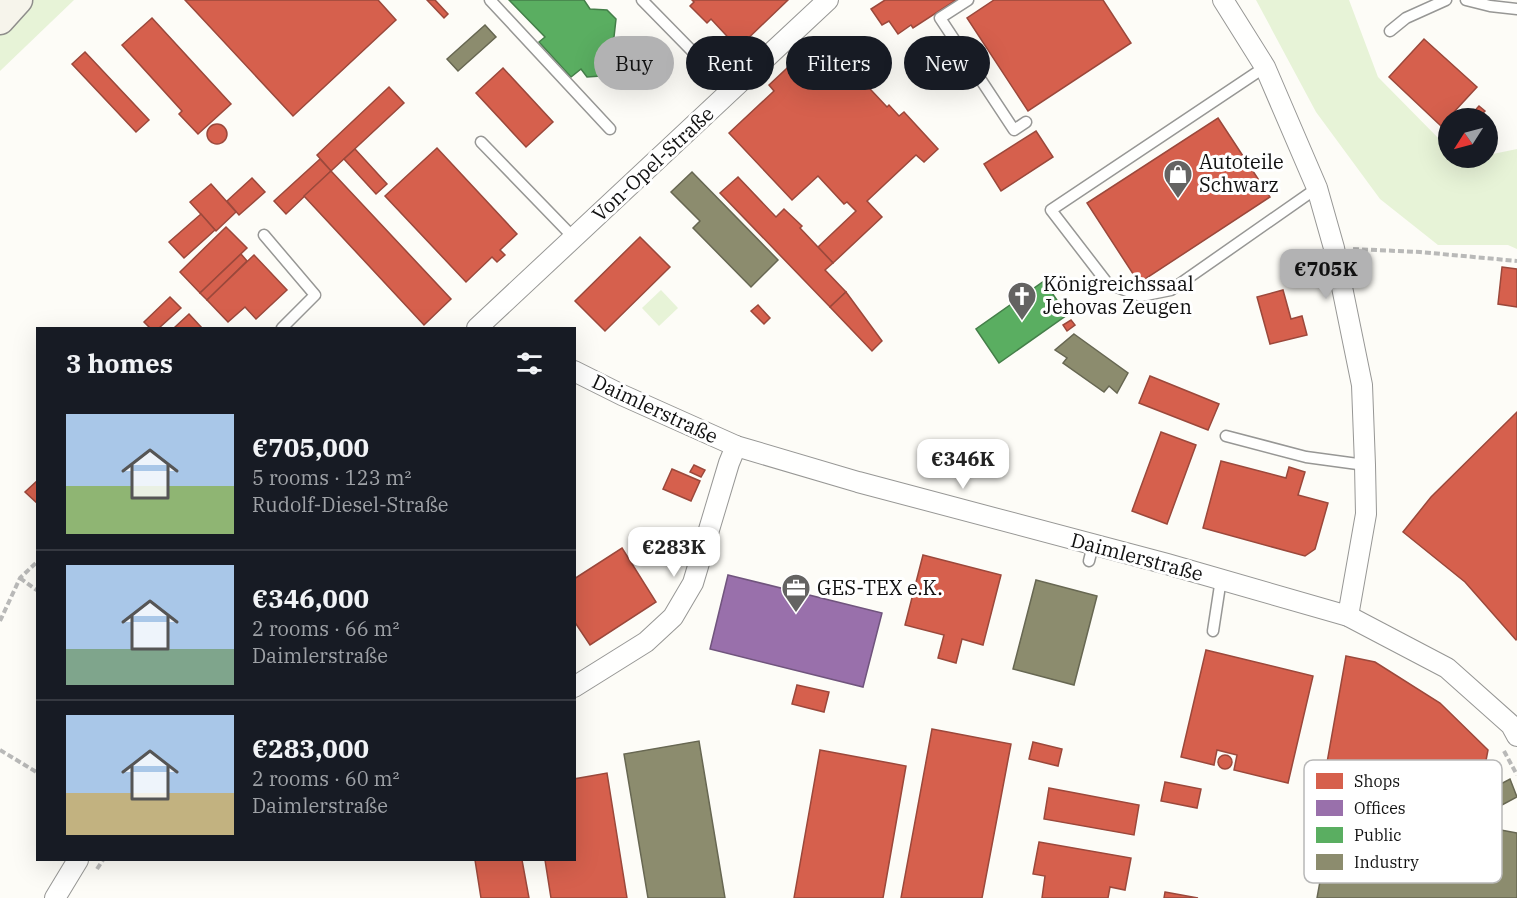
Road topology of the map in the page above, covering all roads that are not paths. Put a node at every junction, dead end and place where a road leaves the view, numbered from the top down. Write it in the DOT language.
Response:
graph roads {
  1 [pos="18,0"];
  2 [pos="489,0"];
  3 [pos="642,0"];
  4 [pos="828,0"];
  5 [pos="968,0"];
  6 [pos="1223,0"];
  7 [pos="1446,0"];
  8 [pos="1466,0"];
  9 [pos="1517,9"];
  10 [pos="0,20"];
  11 [pos="1390,32"];
  12 [pos="686,45"];
  13 [pos="1265,67"];
  14 [pos="1026,122"];
  15 [pos="610,129"];
  16 [pos="481,142"];
  17 [pos="1317,188"];
  18 [pos="264,235"];
  19 [pos="574,238"];
  20 [pos="488,325"];
  21 [pos="283,327"];
  22 [pos="576,372"];
  23 [pos="1226,436"];
  24 [pos="736,446"];
  25 [pos="1365,465"];
  26 [pos="1221,579"];
  27 [pos="1348,616"];
  28 [pos="1213,631"];
  29 [pos="576,686"];
  30 [pos="1515,726"];
  31 [pos="77,861"];
  32 [pos="55,898"];
  1 -- 10 [label="main road"];
  2 -- 15 [label="lane"];
  3 -- 12 [label="lane"];
  4 -- 19 [label="street, Von-Opel-Straße"];
  5 -- 14 [label="lane"];
  6 -- 13 [label="street"];
  7 -- 11 [label="lane"];
  8 -- 9 [label="lane"];
  13 -- 17 [label="street"];
  13 -- 17 [label="lane"];
  16 -- 19 [label="lane"];
  17 -- 25 [label="street"];
  18 -- 21 [label="lane"];
  19 -- 20 [label="street, Von-Opel-Straße"];
  22 -- 24 [label="street, Daimlerstraße"];
  23 -- 25 [label="lane"];
  24 -- 26 [label="street, Daimlerstraße"];
  24 -- 29 [label="street, Daimlerstraße"];
  25 -- 27 [label="street"];
  26 -- 27 [label="street, Daimlerstraße"];
  26 -- 28 [label="lane"];
  27 -- 30 [label="street, Daimlerstraße"];
  31 -- 32 [label="street"];
}
